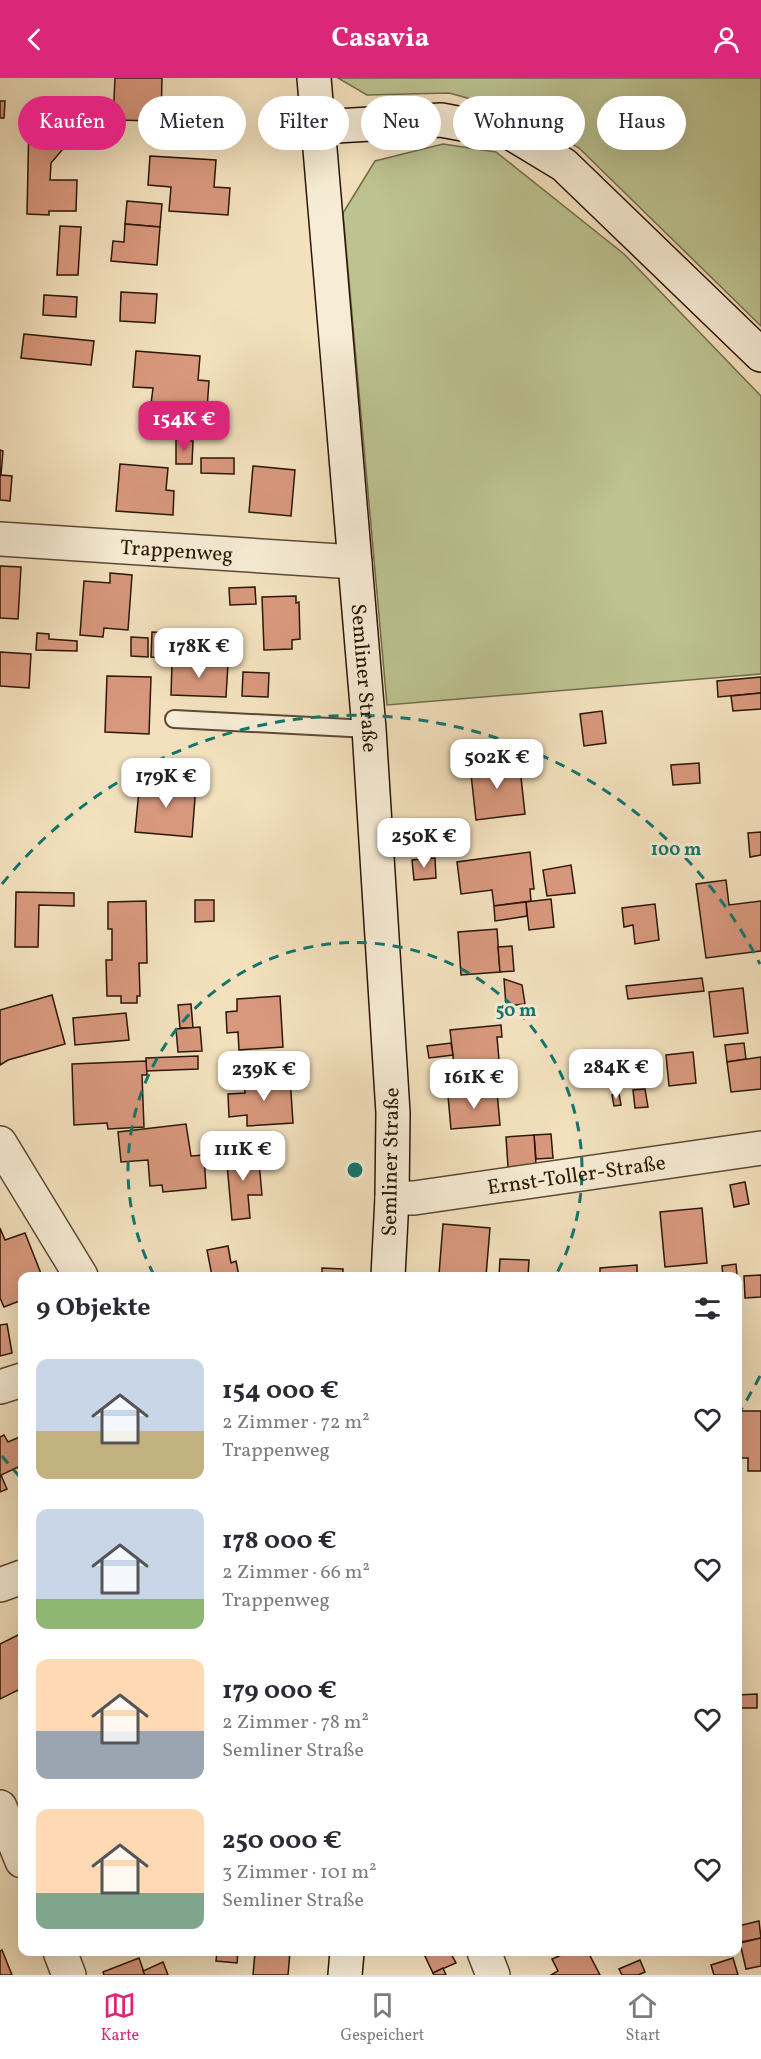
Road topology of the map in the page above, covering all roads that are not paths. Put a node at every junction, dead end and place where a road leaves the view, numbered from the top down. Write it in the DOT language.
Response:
graph roads {
  1 [pos="315,78"];
  2 [pos="316,96"];
  3 [pos="349,125"];
  4 [pos="320,150"];
  5 [pos="761,355"];
  6 [pos="0,539"];
  7 [pos="354,562"];
  8 [pos="174,719"];
  9 [pos="369,729"];
  10 [pos="0,1143"];
  11 [pos="761,1148"];
  12 [pos="392,1198"];
  13 [pos="79,1272"];
  14 [pos="388,1272"];
  15 [pos="18,1381"];
  16 [pos="0,1387"];
  17 [pos="18,1578"];
  18 [pos="0,1585"];
  19 [pos="0,1807"];
  20 [pos="18,1851"];
  21 [pos="62,1956"];
  22 [pos="347,1956"];
  23 [pos="486,1956"];
  24 [pos="69,1975"];
  25 [pos="345,1975"];
  26 [pos="493,1975"];
  1 -- 2 [label="street, Semliner Straße"];
  3 -- 5 [label="street"];
  4 -- 7 [label="street, Semliner Straße"];
  6 -- 7 [label="street, Trappenweg"];
  7 -- 9 [label="street, Semliner Straße"];
  8 -- 9 [label="lane"];
  9 -- 12 [label="street, Semliner Straße"];
  10 -- 13 [label="street"];
  11 -- 12 [label="street, Ernst-Toller-Straße"];
  12 -- 14 [label="street, Semliner Straße"];
  15 -- 16 [label="street"];
  17 -- 18 [label="street"];
  19 -- 20 [label="street"];
  21 -- 24 [label="street"];
  22 -- 25 [label="street"];
  23 -- 26 [label="street"];
}
